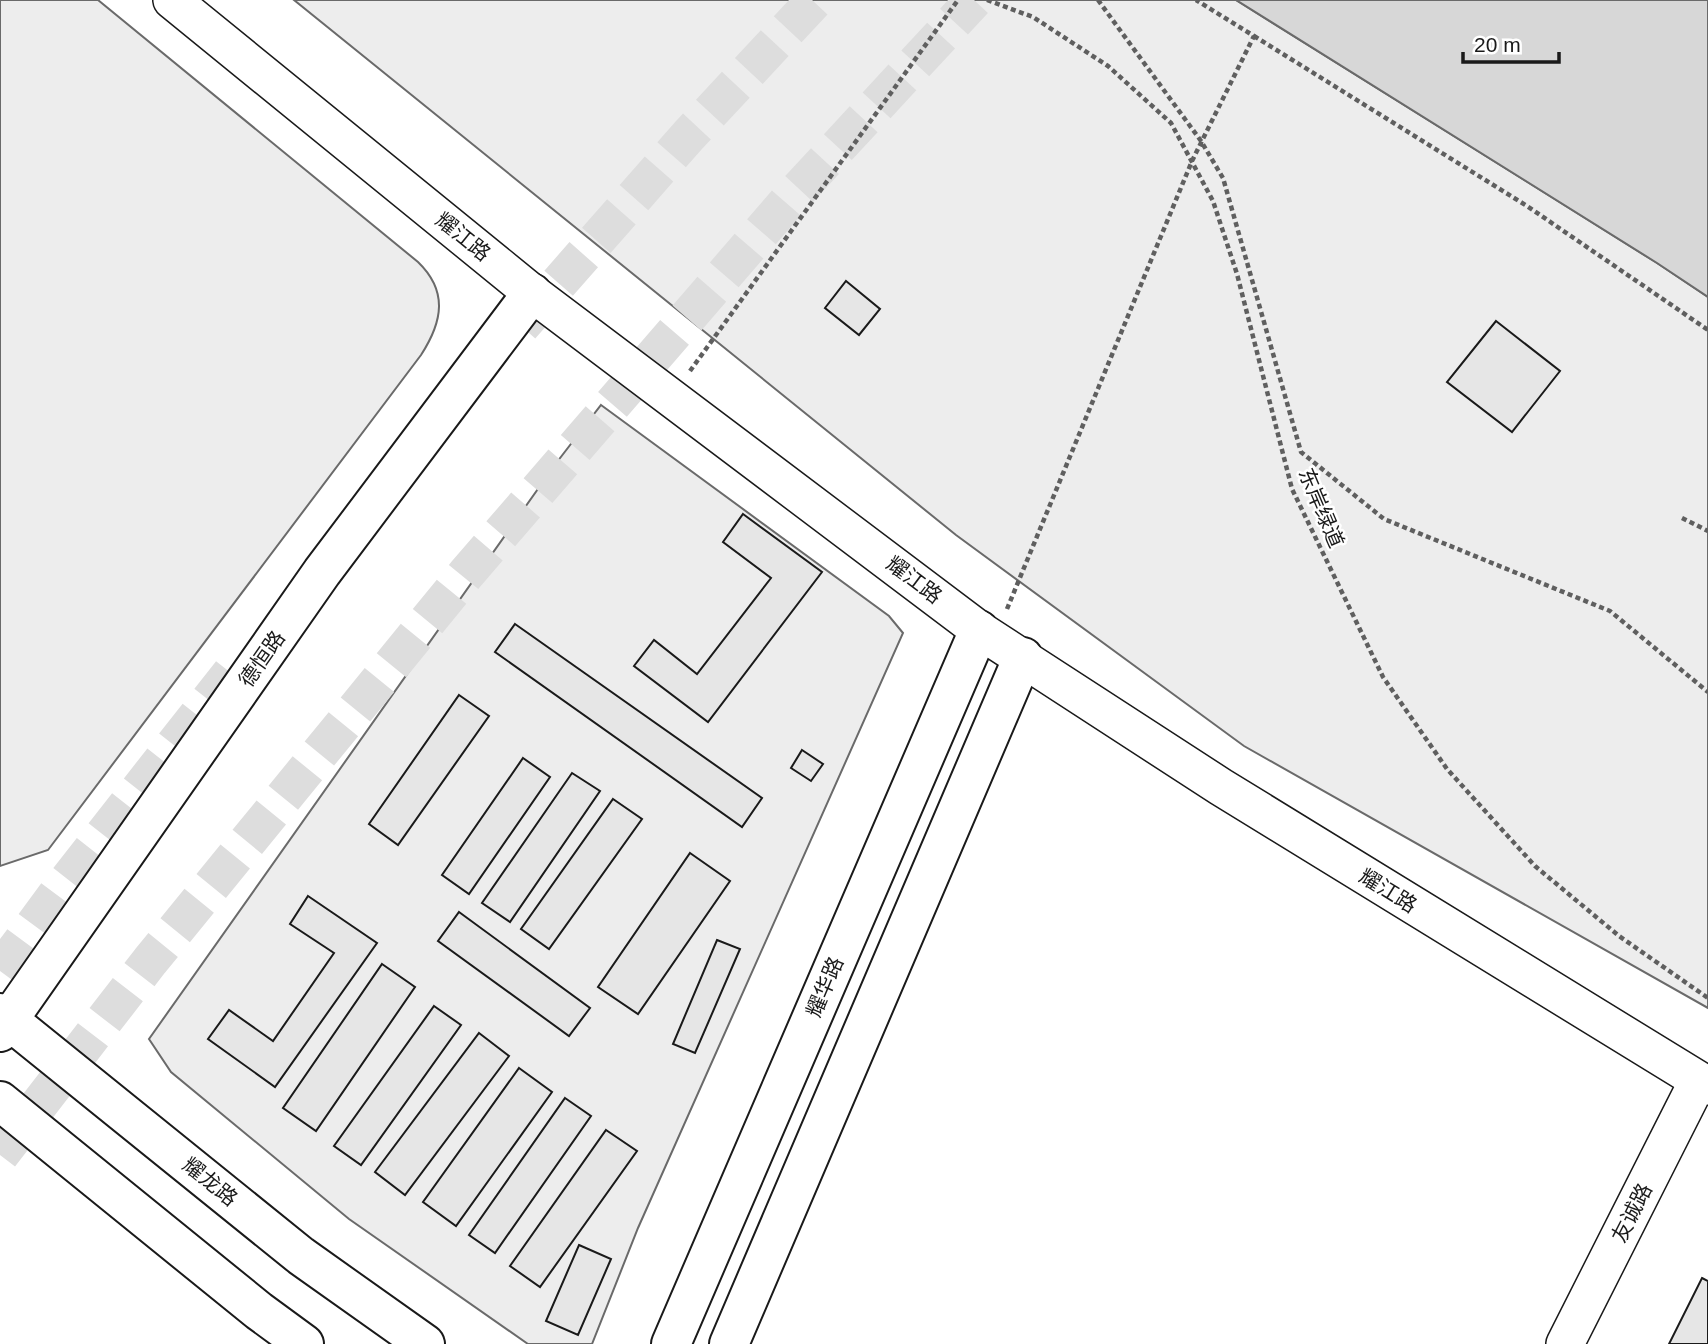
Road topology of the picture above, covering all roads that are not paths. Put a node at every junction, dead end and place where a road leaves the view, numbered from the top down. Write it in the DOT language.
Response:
graph roads {
  1 [pos="172,0"];
  2 [pos="532,293"];
  3 [pos="999,642"];
  4 [pos="3,1022"];
  5 [pos="1703,1083"];
  6 [pos="0,1101"];
  7 [pos="304,1344"];
  8 [pos="425,1344"];
  9 [pos="671,1344"];
  10 [pos="729,1344"];
  11 [pos="1565,1344"];
  1 -- 2 [label="street, 耀江路"];
  2 -- 3 [label="street, 耀江路"];
  2 -- 4 [label="main road, 德恒路"];
  3 -- 5 [label="street, 耀江路"];
  3 -- 9 [label="main road, 耀华路"];
  3 -- 10 [label="main road"];
  4 -- 8 [label="main road, 耀龙路"];
  5 -- 11 [label="street, 友诚路"];
  6 -- 7 [label="main road"];
}
